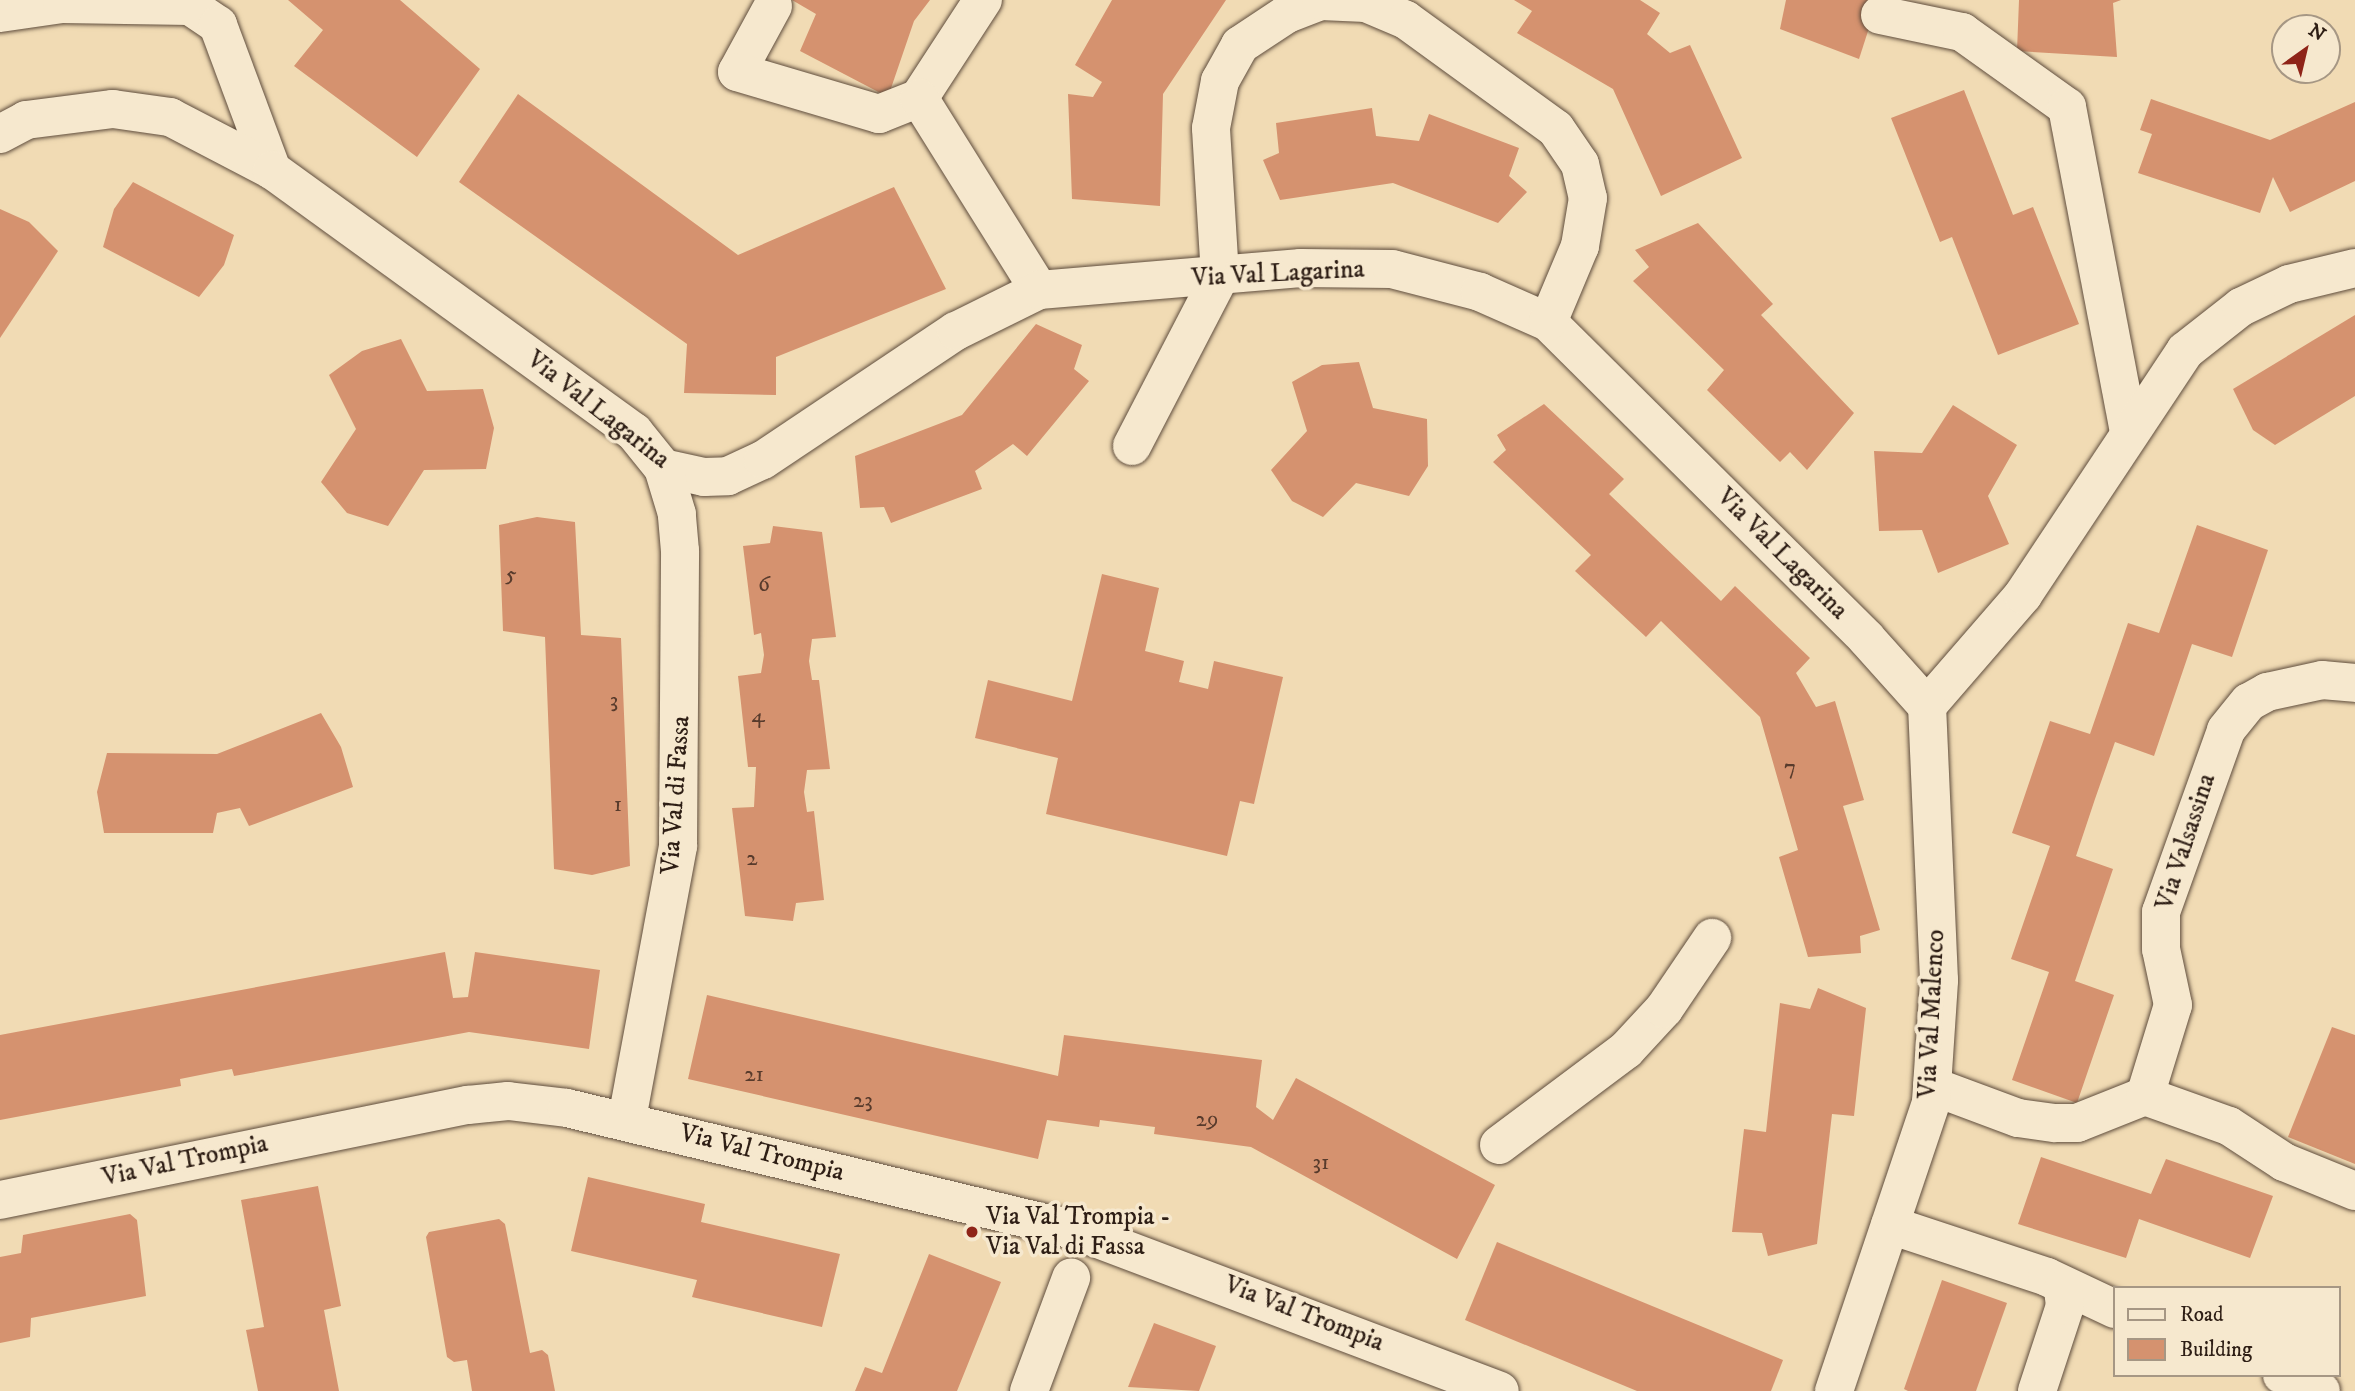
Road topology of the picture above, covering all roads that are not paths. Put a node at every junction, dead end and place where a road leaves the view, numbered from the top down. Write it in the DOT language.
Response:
graph roads {
  1 [pos="983,0"];
  2 [pos="773,6"];
  3 [pos="0,13"];
  4 [pos="1880,15"];
  5 [pos="919,98"];
  6 [pos="0,134"];
  7 [pos="272,170"];
  8 [pos="2355,268"];
  9 [pos="1220,276"];
  10 [pos="1039,290"];
  11 [pos="1548,322"];
  12 [pos="2129,433"];
  13 [pos="1132,446"];
  14 [pos="663,468"];
  15 [pos="2355,680"];
  16 [pos="1927,706"];
  17 [pos="1712,938"];
  18 [pos="1932,1086"];
  19 [pos="2145,1096"];
  20 [pos="627,1119"];
  21 [pos="1499,1145"];
  22 [pos="2355,1191"];
  23 [pos="0,1200"];
  24 [pos="1890,1225"];
  25 [pos="1072,1278"];
  26 [pos="2063,1289"];
  27 [pos="2114,1310"];
  28 [pos="2286,1377"];
  29 [pos="1029,1391"];
  30 [pos="1500,1391"];
  31 [pos="1834,1391"];
  32 [pos="2037,1391"];
  33 [pos="2321,1391"];
  1 -- 5 [label="street"];
  2 -- 5 [label="street"];
  3 -- 7 [label="street"];
  4 -- 12 [label="street"];
  5 -- 10 [label="street"];
  6 -- 7 [label="street, Via Val Lagarina"];
  7 -- 14 [label="street, Via Val Lagarina"];
  8 -- 12 [label="street"];
  9 -- 10 [label="street, Via Val Lagarina"];
  9 -- 11 [label="street, Via Val Lagarina"];
  9 -- 11 [label="street"];
  9 -- 13 [label="street"];
  10 -- 14 [label="street, Via Val Lagarina"];
  11 -- 16 [label="street, Via Val Lagarina"];
  12 -- 16 [label="street"];
  14 -- 20 [label="street, Via Val di Fassa"];
  15 -- 19 [label="street, Via Valsassina"];
  16 -- 18 [label="street, Via Val Malenco"];
  17 -- 21 [label="street"];
  18 -- 19 [label="street"];
  18 -- 24 [label="street, Via Val Malenco"];
  19 -- 22 [label="street"];
  20 -- 23 [label="street, Via Val Trompia"];
  20 -- 30 [label="street, Via Val Trompia"];
  24 -- 26 [label="street"];
  24 -- 31 [label="street, Via Val Malenco"];
  25 -- 29 [label="street"];
  26 -- 27 [label="street"];
  26 -- 32 [label="street"];
  28 -- 33 [label="street"];
}
